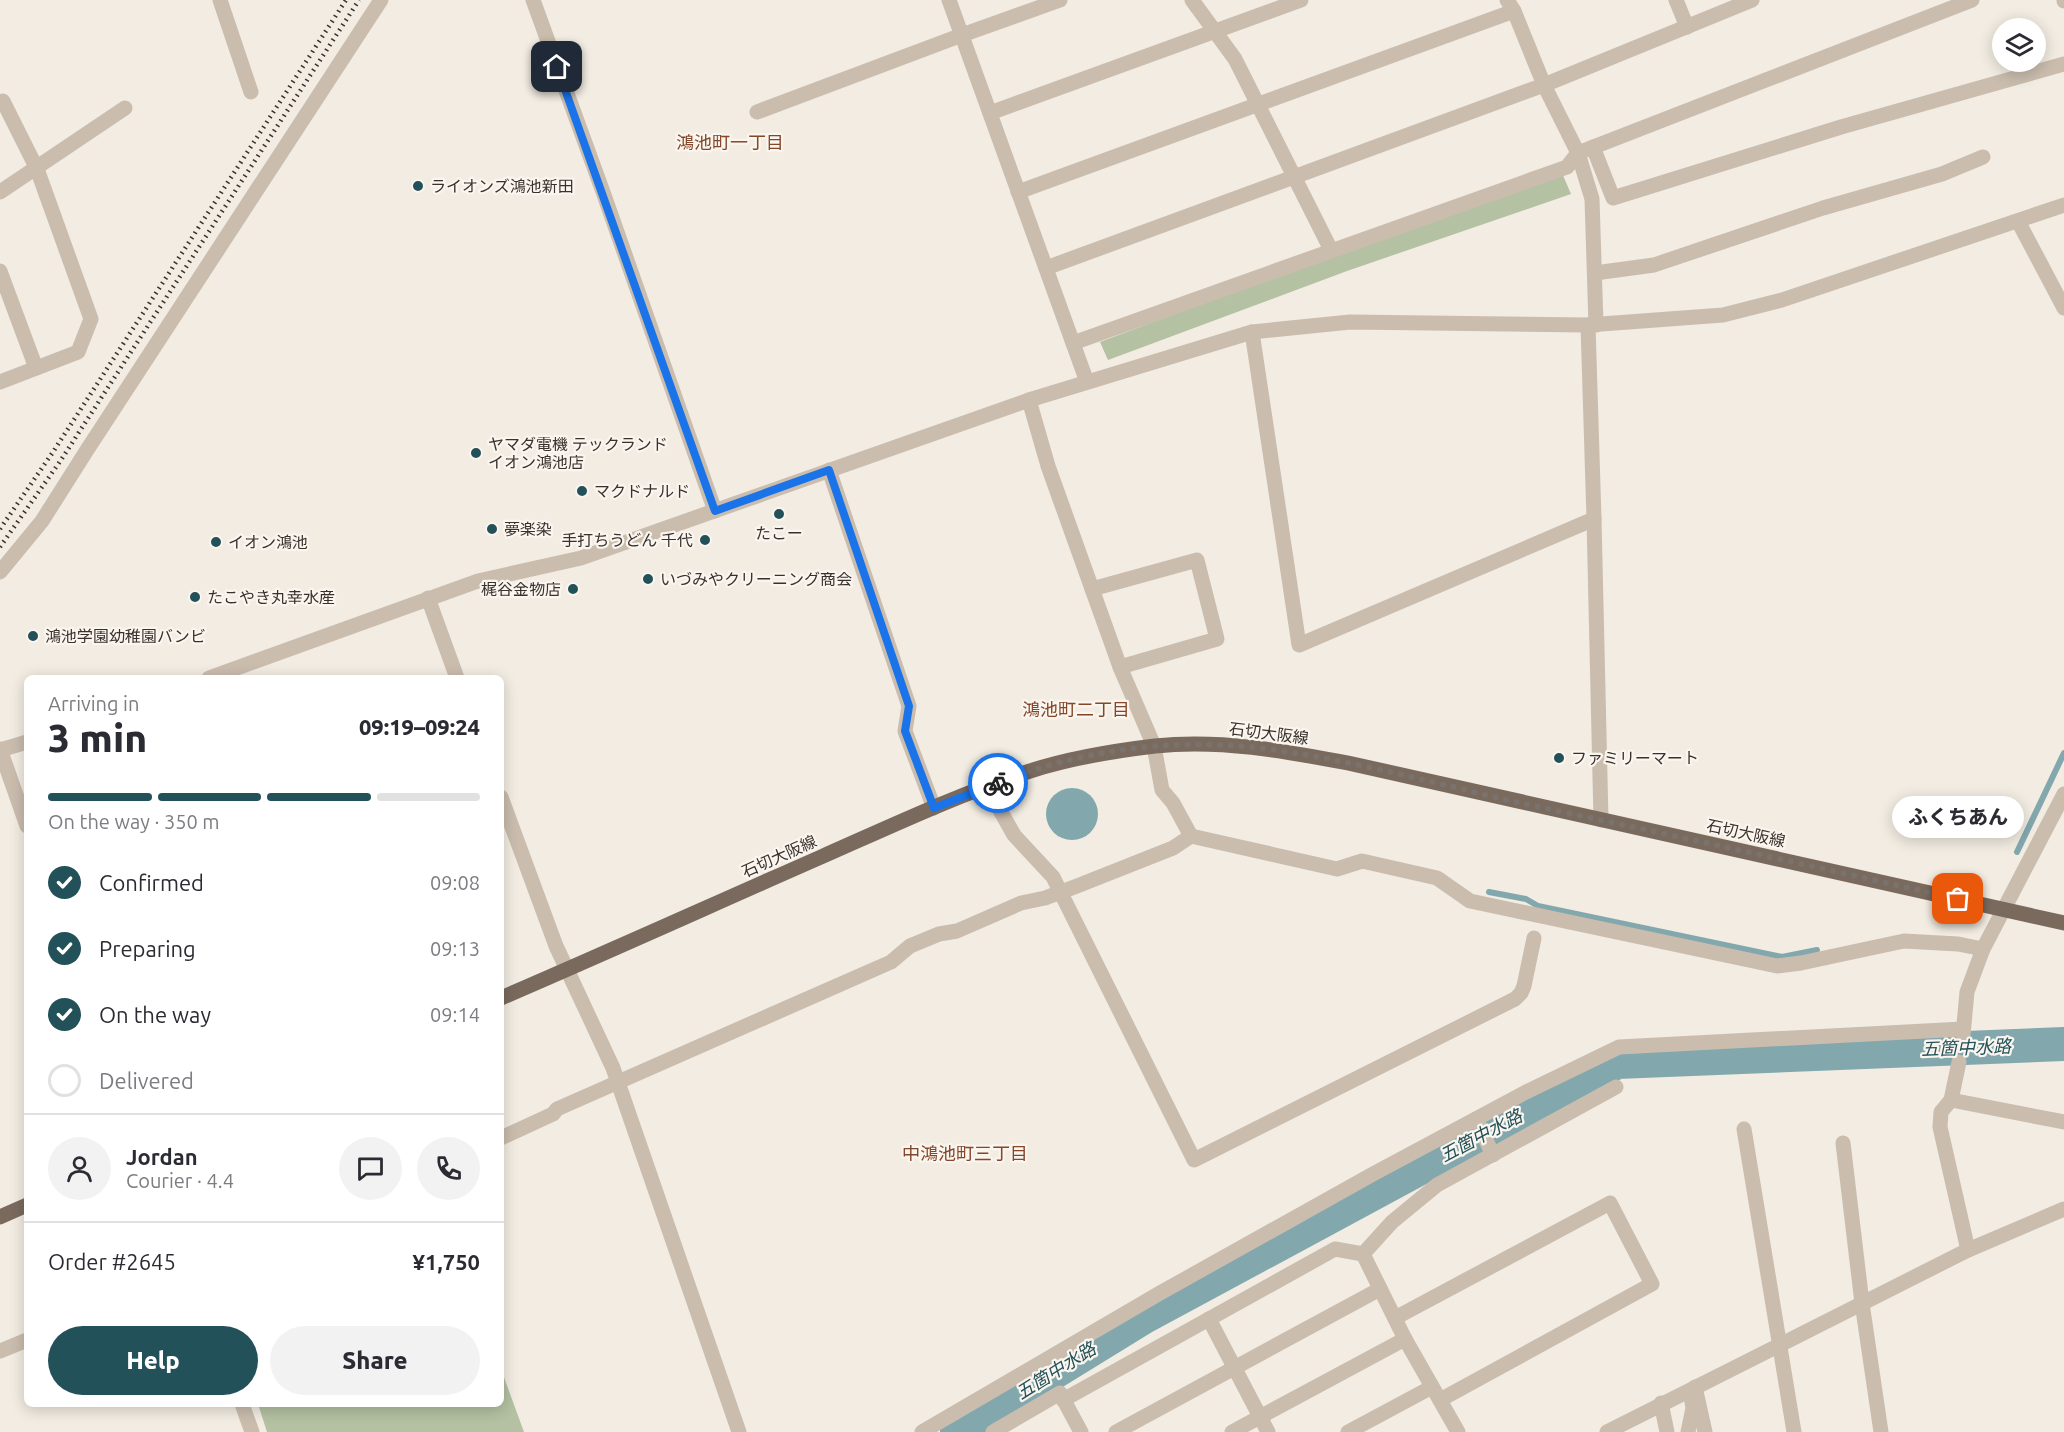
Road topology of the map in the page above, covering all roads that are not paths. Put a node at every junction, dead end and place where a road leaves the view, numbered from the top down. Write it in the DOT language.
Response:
graph roads {
  1 [pos="220,0"];
  2 [pos="381,0"];
  3 [pos="533,0"];
  4 [pos="949,0"];
  5 [pos="1060,0"];
  6 [pos="1192,0"];
  7 [pos="1301,0"];
  8 [pos="1676,0"];
  9 [pos="1752,0"];
  10 [pos="1972,0"];
  11 [pos="1510,5"];
  12 [pos="1687,27"];
  13 [pos="1215,32"];
  14 [pos="962,35"];
  15 [pos="2064,64"];
  16 [pos="1544,85"];
  17 [pos="251,92"];
  18 [pos="3,100"];
  19 [pos="1257,105"];
  20 [pos="125,108"];
  21 [pos="757,112"];
  22 [pos="990,113"];
  23 [pos="1593,147"];
  24 [pos="1578,153"];
  25 [pos="1983,158"];
  26 [pos="37,169"];
  27 [pos="1294,178"];
  28 [pos="0,192"];
  29 [pos="1018,192"];
  30 [pos="2064,205"];
  31 [pos="2018,221"];
  32 [pos="1330,250"];
  33 [pos="1046,268"];
  34 [pos="0,271"];
  35 [pos="1595,273"];
  36 [pos="2064,309"];
  37 [pos="1592,325"];
  38 [pos="1252,332"];
  39 [pos="1073,343"];
  40 [pos="36,368"];
  41 [pos="0,382"];
  42 [pos="1087,382"];
  43 [pos="1029,400"];
  44 [pos="829,470"];
  45 [pos="715,511"];
  46 [pos="1594,519"];
  47 [pos="1,567"];
  48 [pos="1092,589"];
  49 [pos="428,598"];
  50 [pos="1120,668"];
  51 [pos="217,675"];
  52 [pos="456,675"];
  53 [pos="24,743"];
  54 [pos="1154,746"];
  55 [pos="0,749"];
  56 [pos="987,787"];
  57 [pos="2064,794"];
  58 [pos="504,805"];
  59 [pos="934,808"];
  60 [pos="24,817"];
  61 [pos="1601,820"];
  62 [pos="1191,836"];
  63 [pos="1062,892"];
  64 [pos="2003,910"];
  65 [pos="2064,923"];
  66 [pos="1534,938"];
  67 [pos="1983,949"];
  68 [pos="568,969"];
  69 [pos="504,997"];
  70 [pos="1959,1062"];
  71 [pos="618,1082"];
  72 [pos="1616,1087"];
  73 [pos="1952,1100"];
  74 [pos="1476,1119"];
  75 [pos="2064,1122"];
  76 [pos="1744,1130"];
  77 [pos="504,1137"];
  78 [pos="1843,1143"];
  79 [pos="1492,1155"];
  80 [pos="24,1206"];
  81 [pos="2064,1209"];
  82 [pos="0,1216"];
  83 [pos="1968,1250"];
  84 [pos="1363,1254"];
  85 [pos="1380,1289"];
  86 [pos="1862,1303"];
  87 [pos="1395,1318"];
  88 [pos="1209,1319"];
  89 [pos="1405,1339"];
  90 [pos="24,1342"];
  91 [pos="1779,1345"];
  92 [pos="0,1351"];
  93 [pos="1234,1368"];
  94 [pos="1692,1388"];
  95 [pos="1436,1394"];
  96 [pos="1063,1400"];
  97 [pos="1661,1403"];
  98 [pos="243,1407"];
  99 [pos="1260,1417"];
  100 [pos="252,1432"];
  101 [pos="739,1432"];
  102 [pos="922,1432"];
  103 [pos="993,1432"];
  104 [pos="1081,1432"];
  105 [pos="1116,1432"];
  106 [pos="1232,1432"];
  107 [pos="1268,1432"];
  108 [pos="1348,1432"];
  109 [pos="1458,1432"];
  110 [pos="1607,1432"];
  111 [pos="1667,1432"];
  112 [pos="1688,1432"];
  113 [pos="1705,1432"];
  114 [pos="1794,1432"];
  115 [pos="1881,1432"];
  1 -- 17 [label="street"];
  2 -- 47 [label="street"];
  3 -- 45 [label="street"];
  4 -- 14 [label="street"];
  5 -- 14 [label="street"];
  6 -- 13 [label="street"];
  7 -- 13 [label="street"];
  8 -- 12 [label="street"];
  9 -- 12 [label="street"];
  10 -- 23 [label="street"];
  11 -- 16 [label="street"];
  11 -- 19 [label="street"];
  12 -- 16 [label="street"];
  13 -- 19 [label="street"];
  13 -- 22 [label="street"];
  14 -- 21 [label="street"];
  14 -- 22 [label="street"];
  15 -- 23 [label="street"];
  16 -- 24 [label="street"];
  16 -- 27 [label="street"];
  18 -- 26 [label="street"];
  19 -- 27 [label="street"];
  19 -- 29 [label="street"];
  20 -- 26 [label="street"];
  22 -- 29 [label="street"];
  23 -- 24 [label="street"];
  24 -- 32 [label="street"];
  24 -- 35 [label="street"];
  25 -- 35 [label="street"];
  26 -- 28 [label="street"];
  26 -- 40 [label="street"];
  27 -- 32 [label="street"];
  27 -- 33 [label="street"];
  29 -- 33 [label="street"];
  30 -- 31 [label="street"];
  31 -- 36 [label="street"];
  31 -- 37 [label="street"];
  32 -- 39 [label="street"];
  33 -- 39 [label="street"];
  34 -- 40 [label="street"];
  35 -- 37 [label="street"];
  37 -- 38 [label="street"];
  37 -- 46 [label="street"];
  38 -- 42 [label="street"];
  38 -- 46 [label="street"];
  39 -- 42 [label="street"];
  40 -- 41 [label="street"];
  42 -- 43 [label="street"];
  43 -- 44 [label="street"];
  43 -- 48 [label="street"];
  44 -- 45 [label="street"];
  44 -- 59 [label="street"];
  45 -- 49 [label="street"];
  46 -- 61 [label="street"];
  48 -- 50 [label="street"];
  48 -- 50 [label="street"];
  49 -- 51 [label="street"];
  49 -- 52 [label="street"];
  50 -- 54 [label="street"];
  53 -- 55 [label="street"];
  54 -- 56 [label="main road, 石切大阪線"];
  54 -- 61 [label="main road, 石切大阪線"];
  54 -- 62 [label="street"];
  55 -- 60 [label="street"];
  56 -- 59 [label="main road, 石切大阪線"];
  56 -- 63 [label="street"];
  57 -- 64 [label="street"];
  58 -- 68 [label="street"];
  59 -- 68 [label="main road, 石切大阪線"];
  61 -- 64 [label="main road, 石切大阪線"];
  62 -- 63 [label="street"];
  62 -- 67 [label="street"];
  63 -- 66 [label="street"];
  63 -- 71 [label="street"];
  64 -- 65 [label="main road, 石切大阪線"];
  64 -- 67 [label="street"];
  67 -- 74 [label="street"];
  68 -- 69 [label="main road, 石切大阪線"];
  68 -- 71 [label="street"];
  70 -- 73 [label="street"];
  71 -- 77 [label="street"];
  71 -- 101 [label="street"];
  72 -- 79 [label="street"];
  73 -- 75 [label="street"];
  73 -- 83 [label="street"];
  74 -- 79 [label="street"];
  74 -- 102 [label="street"];
  76 -- 91 [label="street"];
  78 -- 86 [label="street"];
  79 -- 84 [label="street"];
  80 -- 82 [label="main road"];
  81 -- 83 [label="street"];
  83 -- 86 [label="street"];
  84 -- 85 [label="street"];
  84 -- 88 [label="street"];
  85 -- 87 [label="street"];
  85 -- 93 [label="street"];
  86 -- 91 [label="street"];
  86 -- 115 [label="street"];
  87 -- 89 [label="street"];
  87 -- 95 [label="street"];
  88 -- 93 [label="street"];
  88 -- 96 [label="street"];
  89 -- 95 [label="street"];
  89 -- 99 [label="street"];
  90 -- 92 [label="street"];
  91 -- 94 [label="street"];
  91 -- 114 [label="street"];
  93 -- 99 [label="street"];
  93 -- 105 [label="street"];
  94 -- 97 [label="street"];
  94 -- 112 [label="street"];
  94 -- 113 [label="street"];
  95 -- 108 [label="street"];
  95 -- 109 [label="street"];
  96 -- 103 [label="street"];
  96 -- 104 [label="street"];
  97 -- 110 [label="street"];
  97 -- 111 [label="street"];
  98 -- 100 [label="street"];
  99 -- 106 [label="street"];
  99 -- 107 [label="street"];
}
